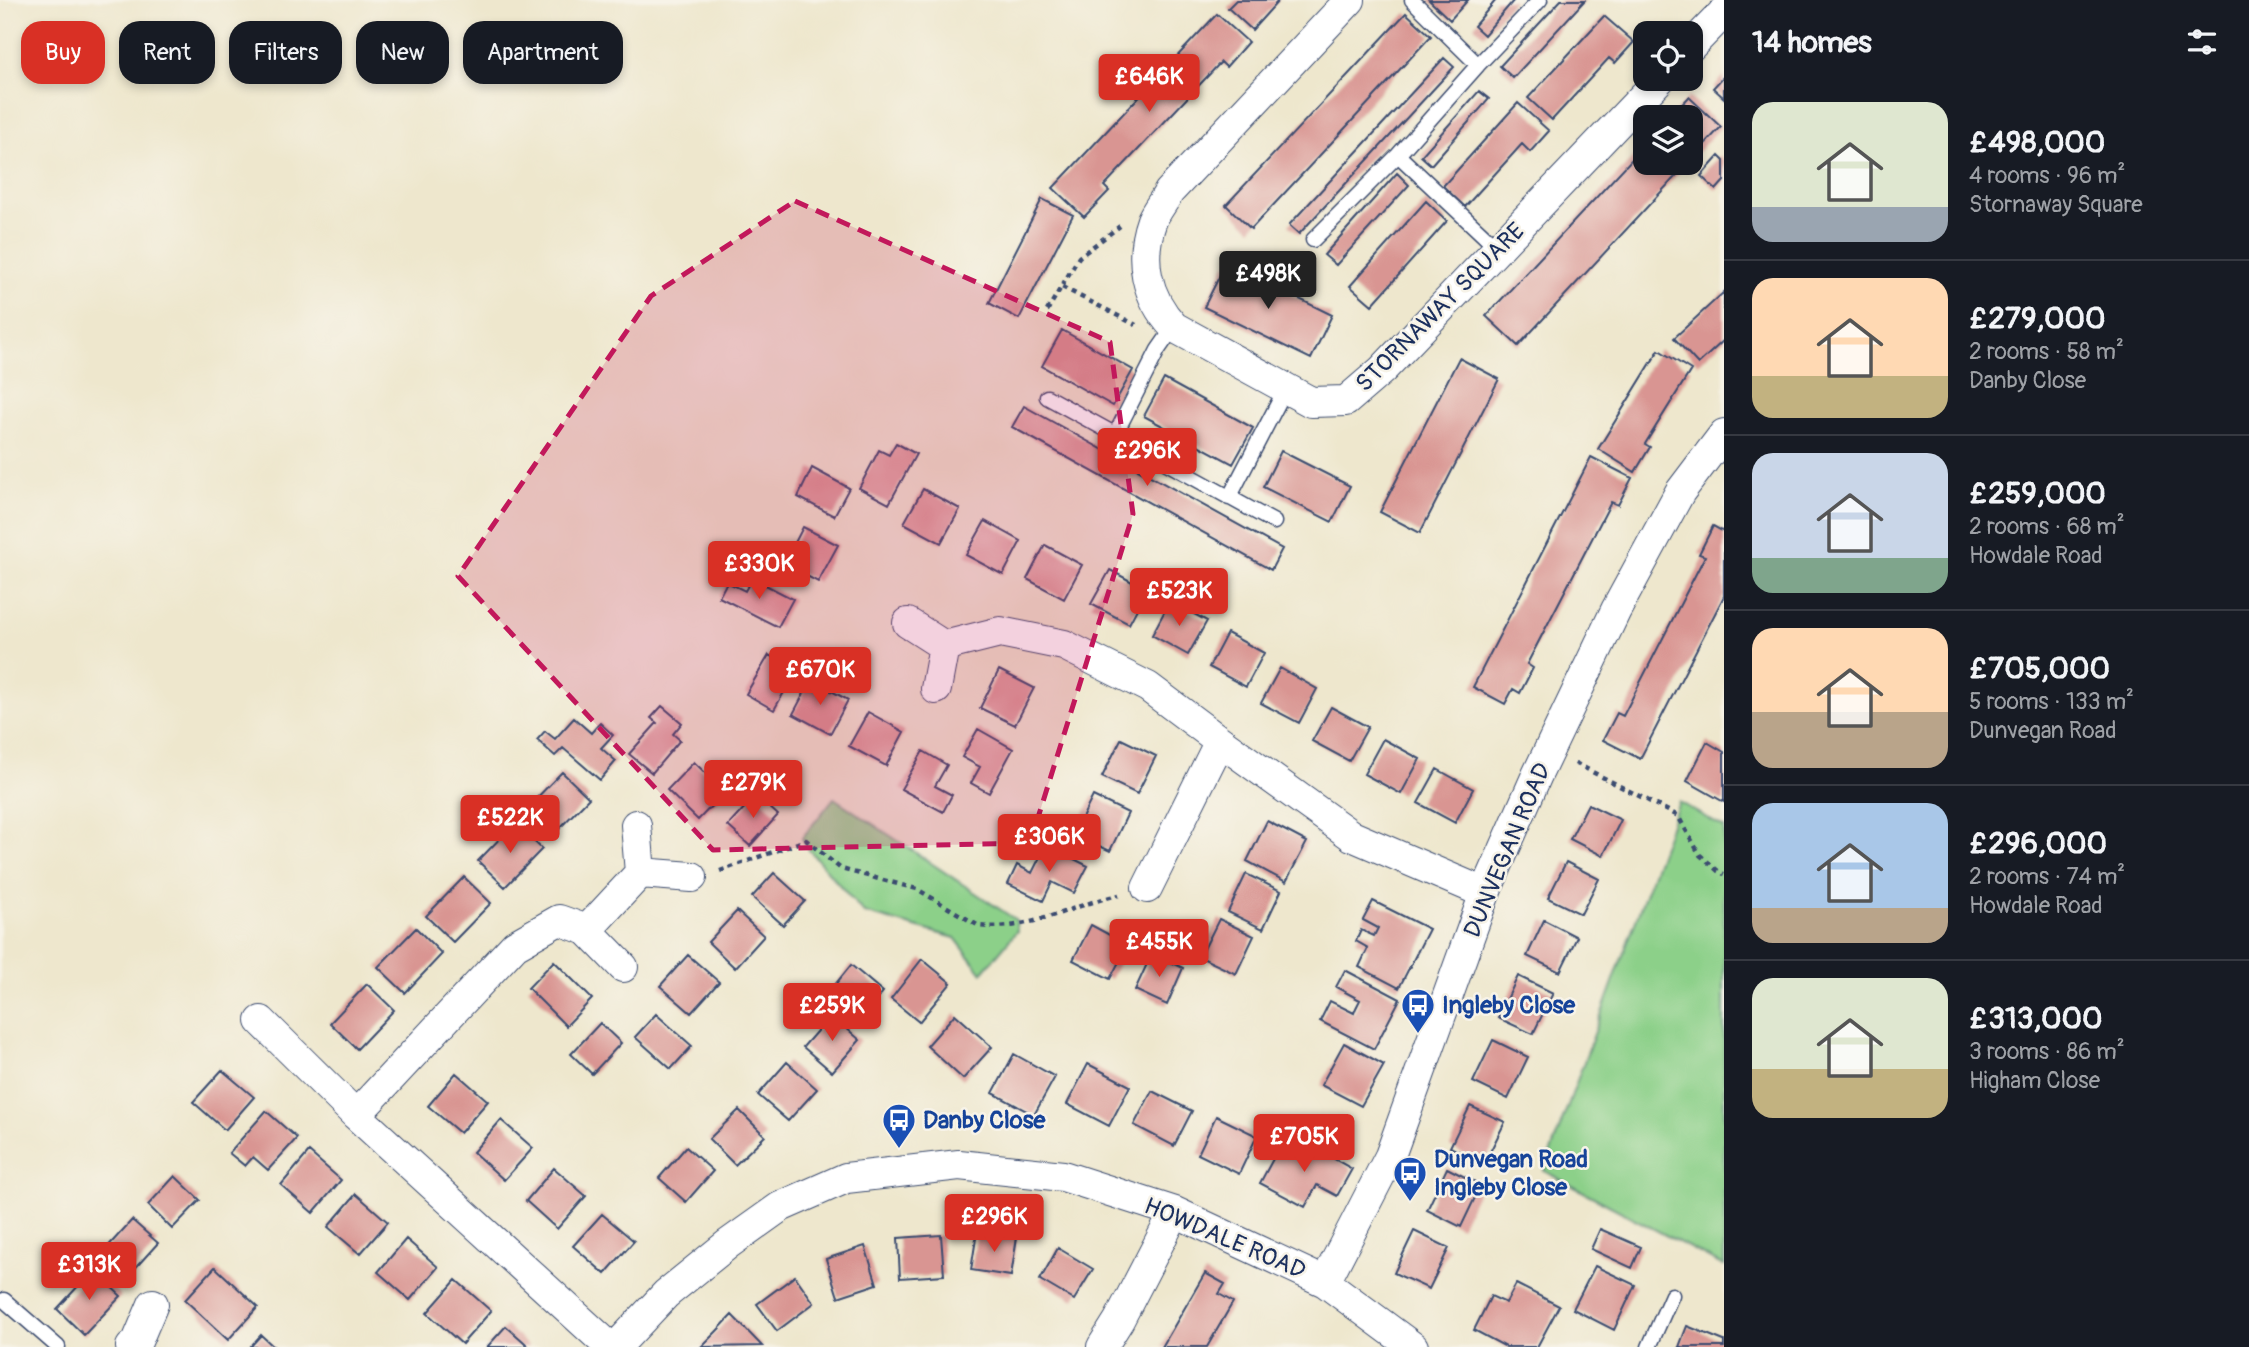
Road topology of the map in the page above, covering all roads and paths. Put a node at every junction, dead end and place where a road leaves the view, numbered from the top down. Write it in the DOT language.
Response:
graph roads {
  1 [pos="1350,0"];
  2 [pos="1412,0"];
  3 [pos="1540,0"];
  4 [pos="1724,12"];
  5 [pos="1703,34"];
  6 [pos="1478,65"];
  7 [pos="1649,91"];
  8 [pos="1398,155"];
  9 [pos="1153,218"];
  10 [pos="1313,240"];
  11 [pos="1498,249"];
  12 [pos="1062,287"];
  13 [pos="1047,311"];
  14 [pos="1169,322"];
  15 [pos="1285,390"];
  16 [pos="1047,397"];
  17 [pos="1724,434"];
  18 [pos="1115,435"];
  19 [pos="1229,498"];
  20 [pos="1274,522"];
  21 [pos="908,624"];
  22 [pos="944,646"];
  23 [pos="936,689"];
  24 [pos="1220,741"];
  25 [pos="1550,750"];
  26 [pos="636,825"];
  27 [pos="640,873"];
  28 [pos="1724,874"];
  29 [pos="692,877"];
  30 [pos="1147,888"];
  31 [pos="1485,893"];
  32 [pos="587,930"];
  33 [pos="623,967"];
  34 [pos="261,1021"];
  35 [pos="356,1115"];
  36 [pos="1175,1212"];
  37 [pos="1325,1282"];
  38 [pos="1672,1295"];
  39 [pos="5,1300"];
  40 [pos="153,1304"];
  41 [pos="135,1346"];
  42 [pos="58,1347"];
  43 [pos="613,1347"];
  44 [pos="1102,1347"];
  45 [pos="1413,1347"];
  46 [pos="1649,1347"];
  1 -- 9 [label="street"];
  2 -- 6 [label="lane"];
  3 -- 6 [label="lane"];
  4 -- 5 [label="street"];
  6 -- 8 [label="lane"];
  7 -- 11 [label="street, STORNAWAY SQUARE"];
  8 -- 10 [label="lane"];
  8 -- 11 [label="lane"];
  9 -- 12 [label="path"];
  9 -- 14 [label="street"];
  11 -- 15 [label="street, STORNAWAY SQUARE"];
  12 -- 13 [label="path"];
  12 -- 14 [label="path"];
  14 -- 15 [label="street, STORNAWAY SQUARE"];
  14 -- 18 [label="lane"];
  15 -- 19 [label="lane"];
  16 -- 18 [label="lane"];
  17 -- 25 [label="street, DUNVEGAN ROAD"];
  18 -- 19 [label="lane"];
  19 -- 20 [label="lane"];
  21 -- 22 [label="street"];
  22 -- 23 [label="street"];
  22 -- 24 [label="street"];
  24 -- 30 [label="street"];
  24 -- 31 [label="street"];
  25 -- 28 [label="path"];
  25 -- 31 [label="street, DUNVEGAN ROAD"];
  26 -- 27 [label="street"];
  27 -- 29 [label="street"];
  27 -- 32 [label="street"];
  29 -- 30 [label="path"];
  31 -- 37 [label="street, DUNVEGAN ROAD"];
  32 -- 33 [label="street"];
  32 -- 35 [label="street"];
  34 -- 35 [label="street"];
  35 -- 43 [label="street"];
  36 -- 37 [label="street, HOWDALE ROAD"];
  36 -- 43 [label="street, HOWDALE ROAD"];
  36 -- 44 [label="street"];
  37 -- 45 [label="street, HOWDALE ROAD"];
  38 -- 46 [label="lane"];
  39 -- 42 [label="lane"];
  40 -- 41 [label="street"];
}
